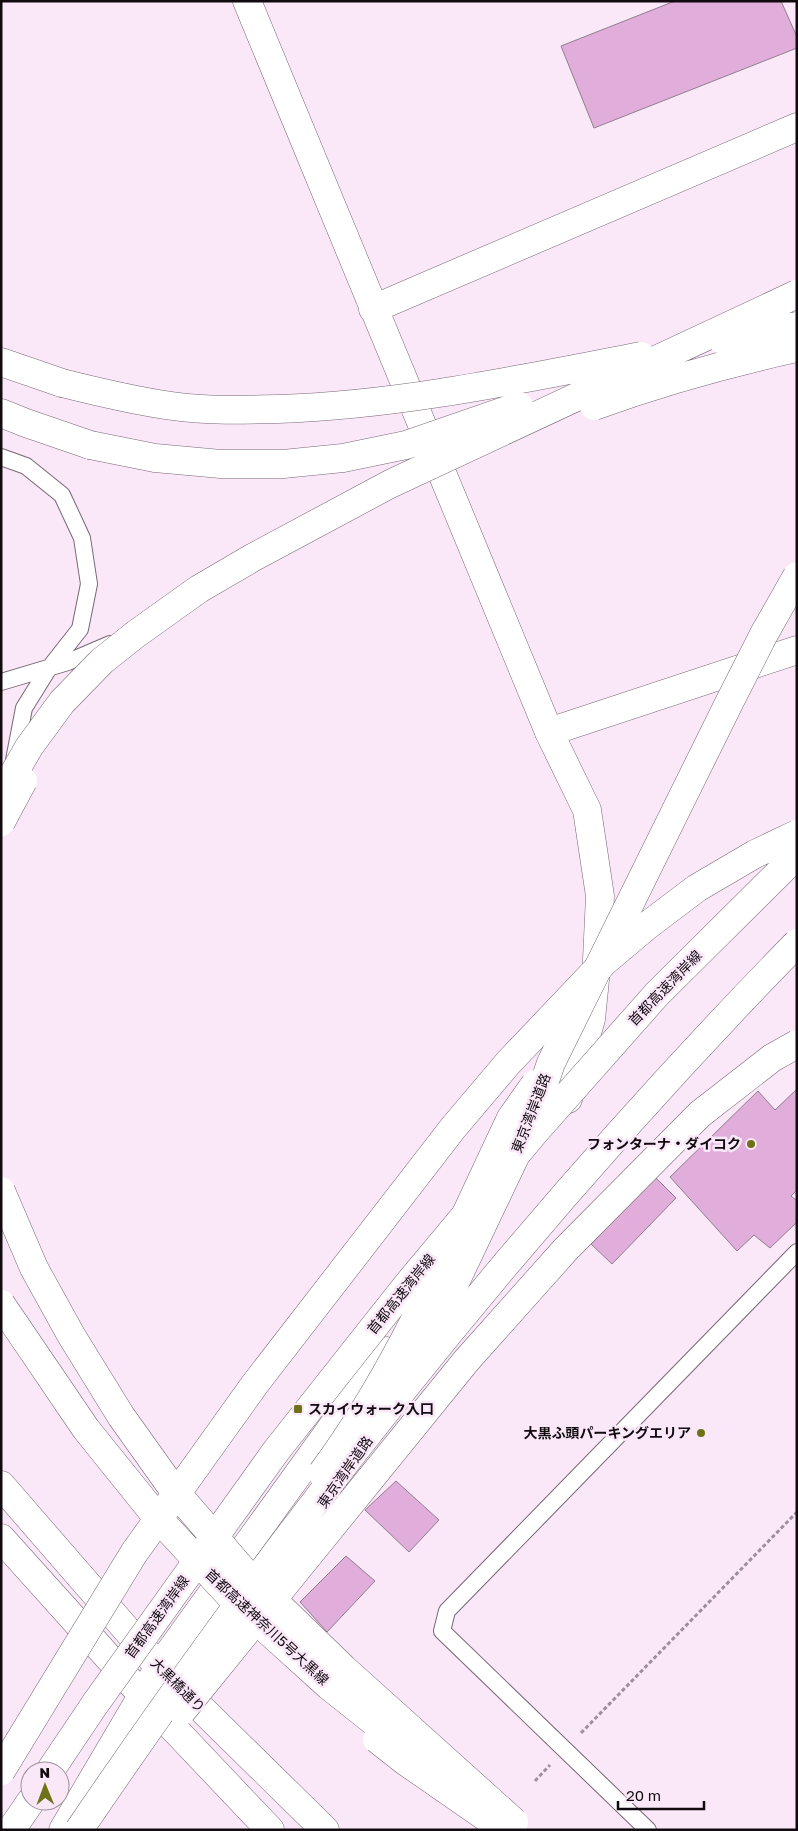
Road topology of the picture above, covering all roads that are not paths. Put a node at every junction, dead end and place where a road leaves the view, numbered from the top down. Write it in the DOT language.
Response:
graph roads {
  1 [pos="247,1"];
  2 [pos="797,127"];
  3 [pos="797,293"];
  4 [pos="373,309"];
  5 [pos="797,326"];
  6 [pos="797,348"];
  7 [pos="1,362"];
  8 [pos="1,413"];
  9 [pos="1,457"];
  10 [pos="797,576"];
  11 [pos="136,634"];
  12 [pos="797,650"];
  13 [pos="1,682"];
  14 [pos="549,732"];
  15 [pos="1,796"];
  16 [pos="2,822"];
  17 [pos="797,834"];
  18 [pos="797,855"];
  19 [pos="797,943"];
  20 [pos="797,1044"];
  21 [pos="550,1063"];
  22 [pos="1,1191"];
  23 [pos="1,1222"];
  24 [pos="797,1252"];
  25 [pos="1,1304"];
  26 [pos="1,1329"];
  27 [pos="1,1485"];
  28 [pos="1,1538"];
  29 [pos="159,1667"];
  30 [pos="143,1696"];
  31 [pos="57,1761"];
  32 [pos="1,1771"];
  33 [pos="24,1811"];
  34 [pos="512,1828"];
  35 [pos="12,1830"];
  36 [pos="64,1830"];
  37 [pos="79,1830"];
  38 [pos="85,1830"];
  39 [pos="90,1830"];
  40 [pos="270,1830"];
  41 [pos="326,1830"];
  42 [pos="648,1830"];
  1 -- 4 [label="main road"];
  2 -- 4 [label="main road"];
  3 -- 8 [label="main road, bridge"];
  3 -- 11 [label="main road, bridge"];
  4 -- 14 [label="main road"];
  5 -- 7 [label="main road, bridge"];
  6 -- 16 [label="main road, bridge"];
  9 -- 16 [label="lane, bridge"];
  10 -- 21 [label="main road, bridge"];
  11 -- 13 [label="lane, bridge"];
  11 -- 15 [label="main road, bridge"];
  12 -- 14 [label="main road"];
  14 -- 29 [label="main road"];
  17 -- 32 [label="main road, bridge"];
  18 -- 31 [label="main road, 首都高速湾岸線, bridge"];
  19 -- 37 [label="main road, bridge"];
  20 -- 38 [label="main road, bridge"];
  21 -- 36 [label="main road, 東京湾岸道路, bridge"];
  21 -- 39 [label="main road, 東京湾岸道路, bridge"];
  22 -- 34 [label="main road, bridge"];
  23 -- 34 [label="main road, bridge"];
  24 -- 42 [label="lane"];
  25 -- 34 [label="main road, 首都高速神奈川5号大黒線, bridge"];
  26 -- 34 [label="main road, 首都高速神奈川5号大黒線, bridge"];
  27 -- 29 [label="main road, 大黒橋通り"];
  28 -- 30 [label="main road"];
  29 -- 30 [label="main road"];
  29 -- 41 [label="main road, 大黒橋通り"];
  30 -- 36 [label="main road"];
  30 -- 40 [label="main road"];
  33 -- 35 [label="main road"];
}
